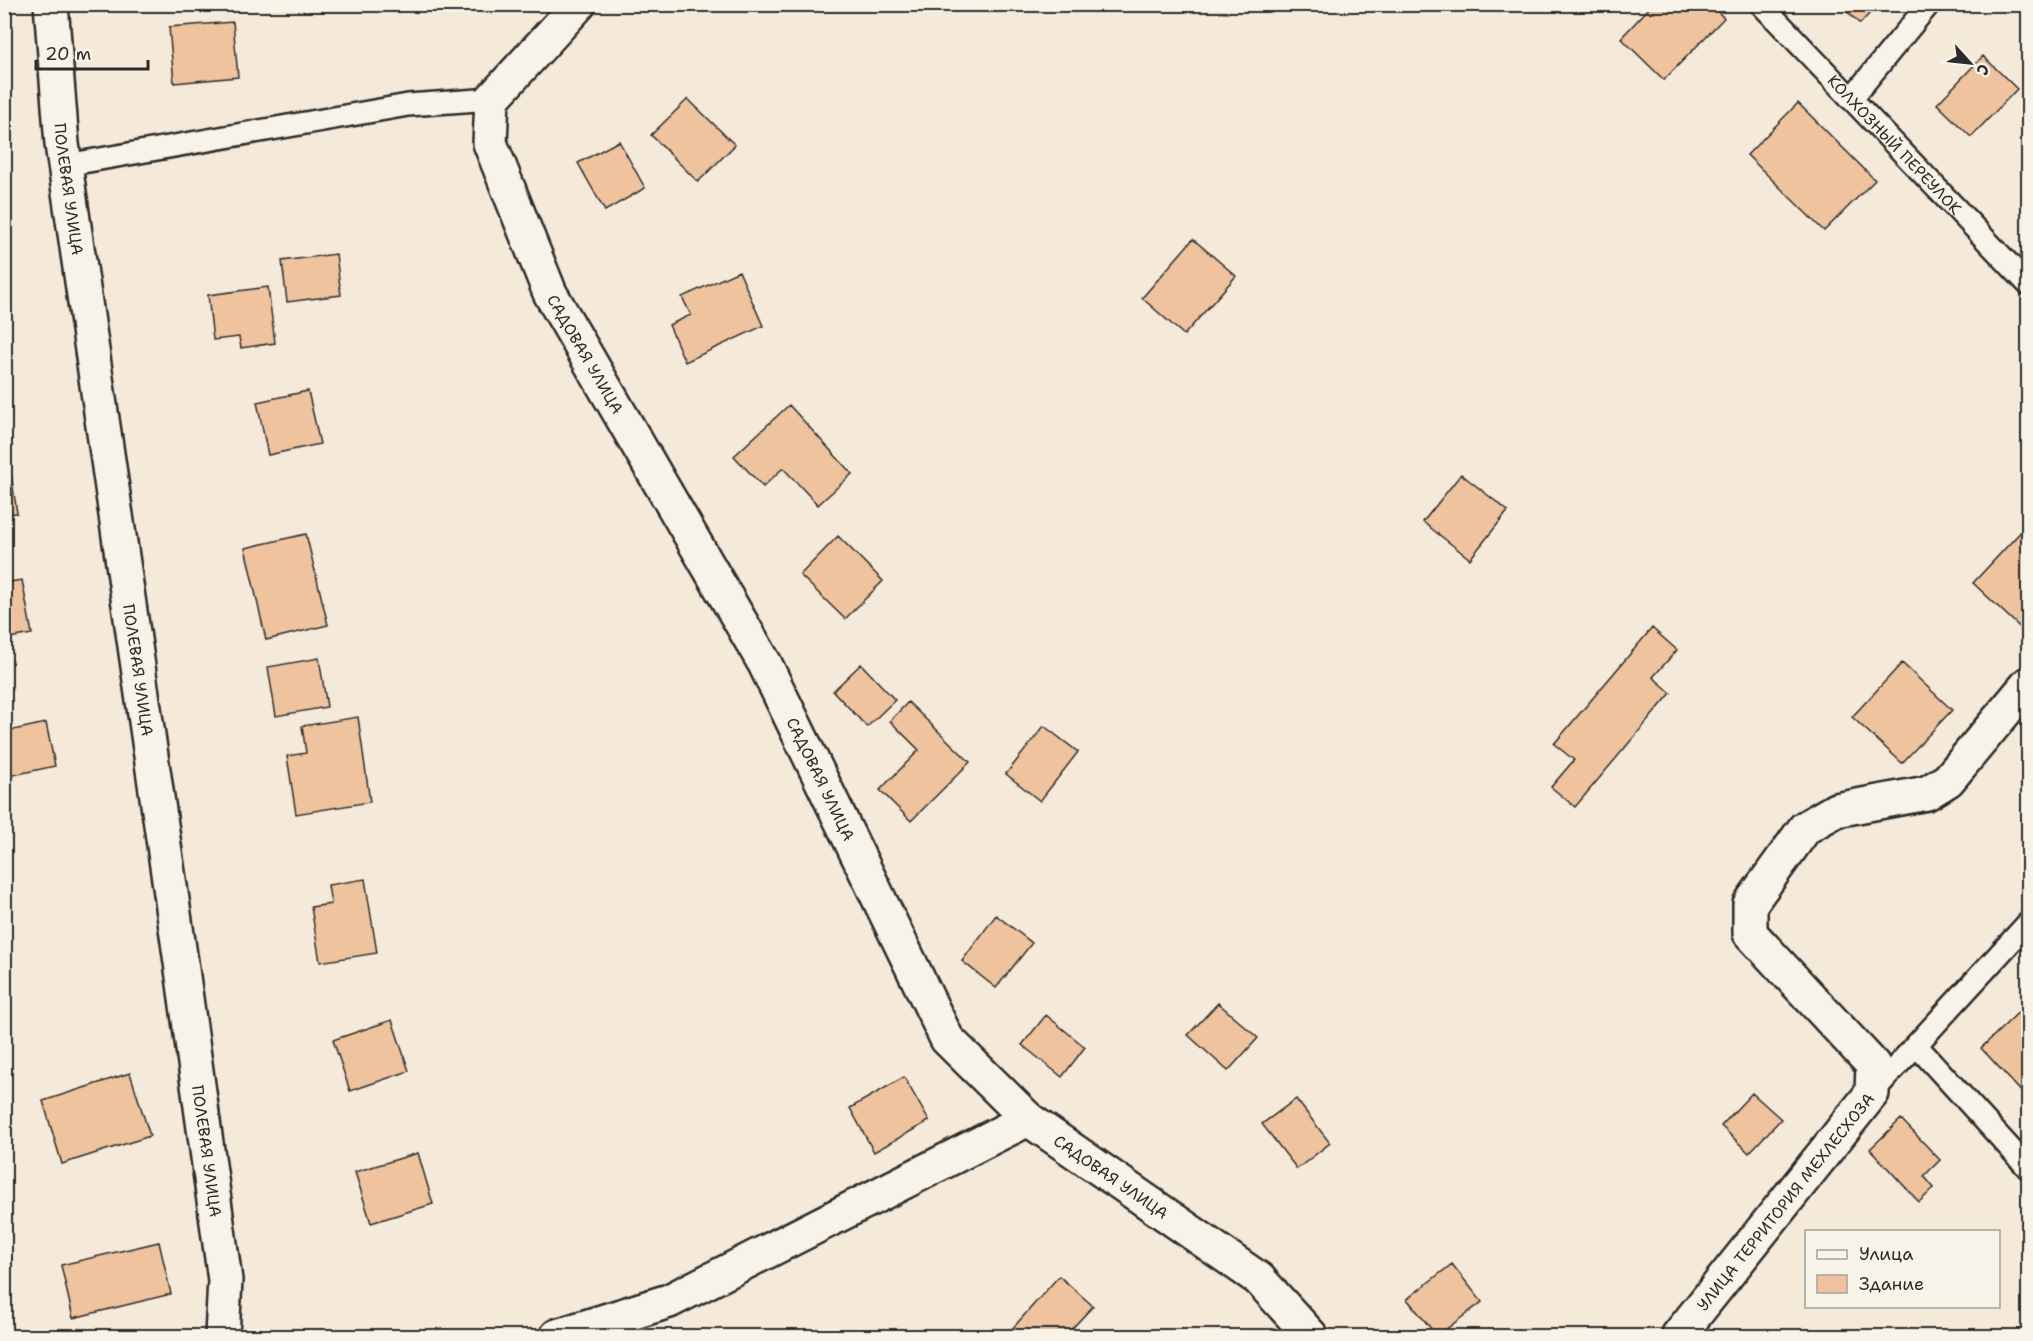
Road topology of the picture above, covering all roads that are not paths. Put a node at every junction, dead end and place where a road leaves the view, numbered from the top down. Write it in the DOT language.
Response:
graph roads {
  1 [pos="51,4"];
  2 [pos="579,4"];
  3 [pos="1761,4"];
  4 [pos="1929,4"];
  5 [pos="492,99"];
  6 [pos="1851,99"];
  7 [pos="66,165"];
  8 [pos="2028,284"];
  9 [pos="2028,684"];
  10 [pos="2028,923"];
  11 [pos="1916,1045"];
  12 [pos="1872,1093"];
  13 [pos="1028,1119"];
  14 [pos="2028,1168"];
  15 [pos="222,1336"];
  16 [pos="557,1336"];
  17 [pos="1311,1336"];
  18 [pos="1678,1336"];
  1 -- 7 [label="street, ПОЛЕВАЯ УЛИЦА"];
  2 -- 5 [label="street"];
  3 -- 6 [label="lane, КОЛХОЗНЫЙ ПЕРЕУЛОК"];
  4 -- 6 [label="lane"];
  5 -- 7 [label="lane"];
  5 -- 13 [label="street, САДОВАЯ УЛИЦА"];
  6 -- 8 [label="lane, КОЛХОЗНЫЙ ПЕРЕУЛОК"];
  7 -- 15 [label="street, ПОЛЕВАЯ УЛИЦА"];
  9 -- 12 [label="street, УЛИЦА ТЕРРИТОРИЯ МЕХЛЕСХОЗА"];
  10 -- 11 [label="lane"];
  11 -- 12 [label="lane"];
  11 -- 14 [label="lane"];
  12 -- 18 [label="street, УЛИЦА ТЕРРИТОРИЯ МЕХЛЕСХОЗА"];
  13 -- 16 [label="street"];
  13 -- 17 [label="street, САДОВАЯ УЛИЦА"];
}
